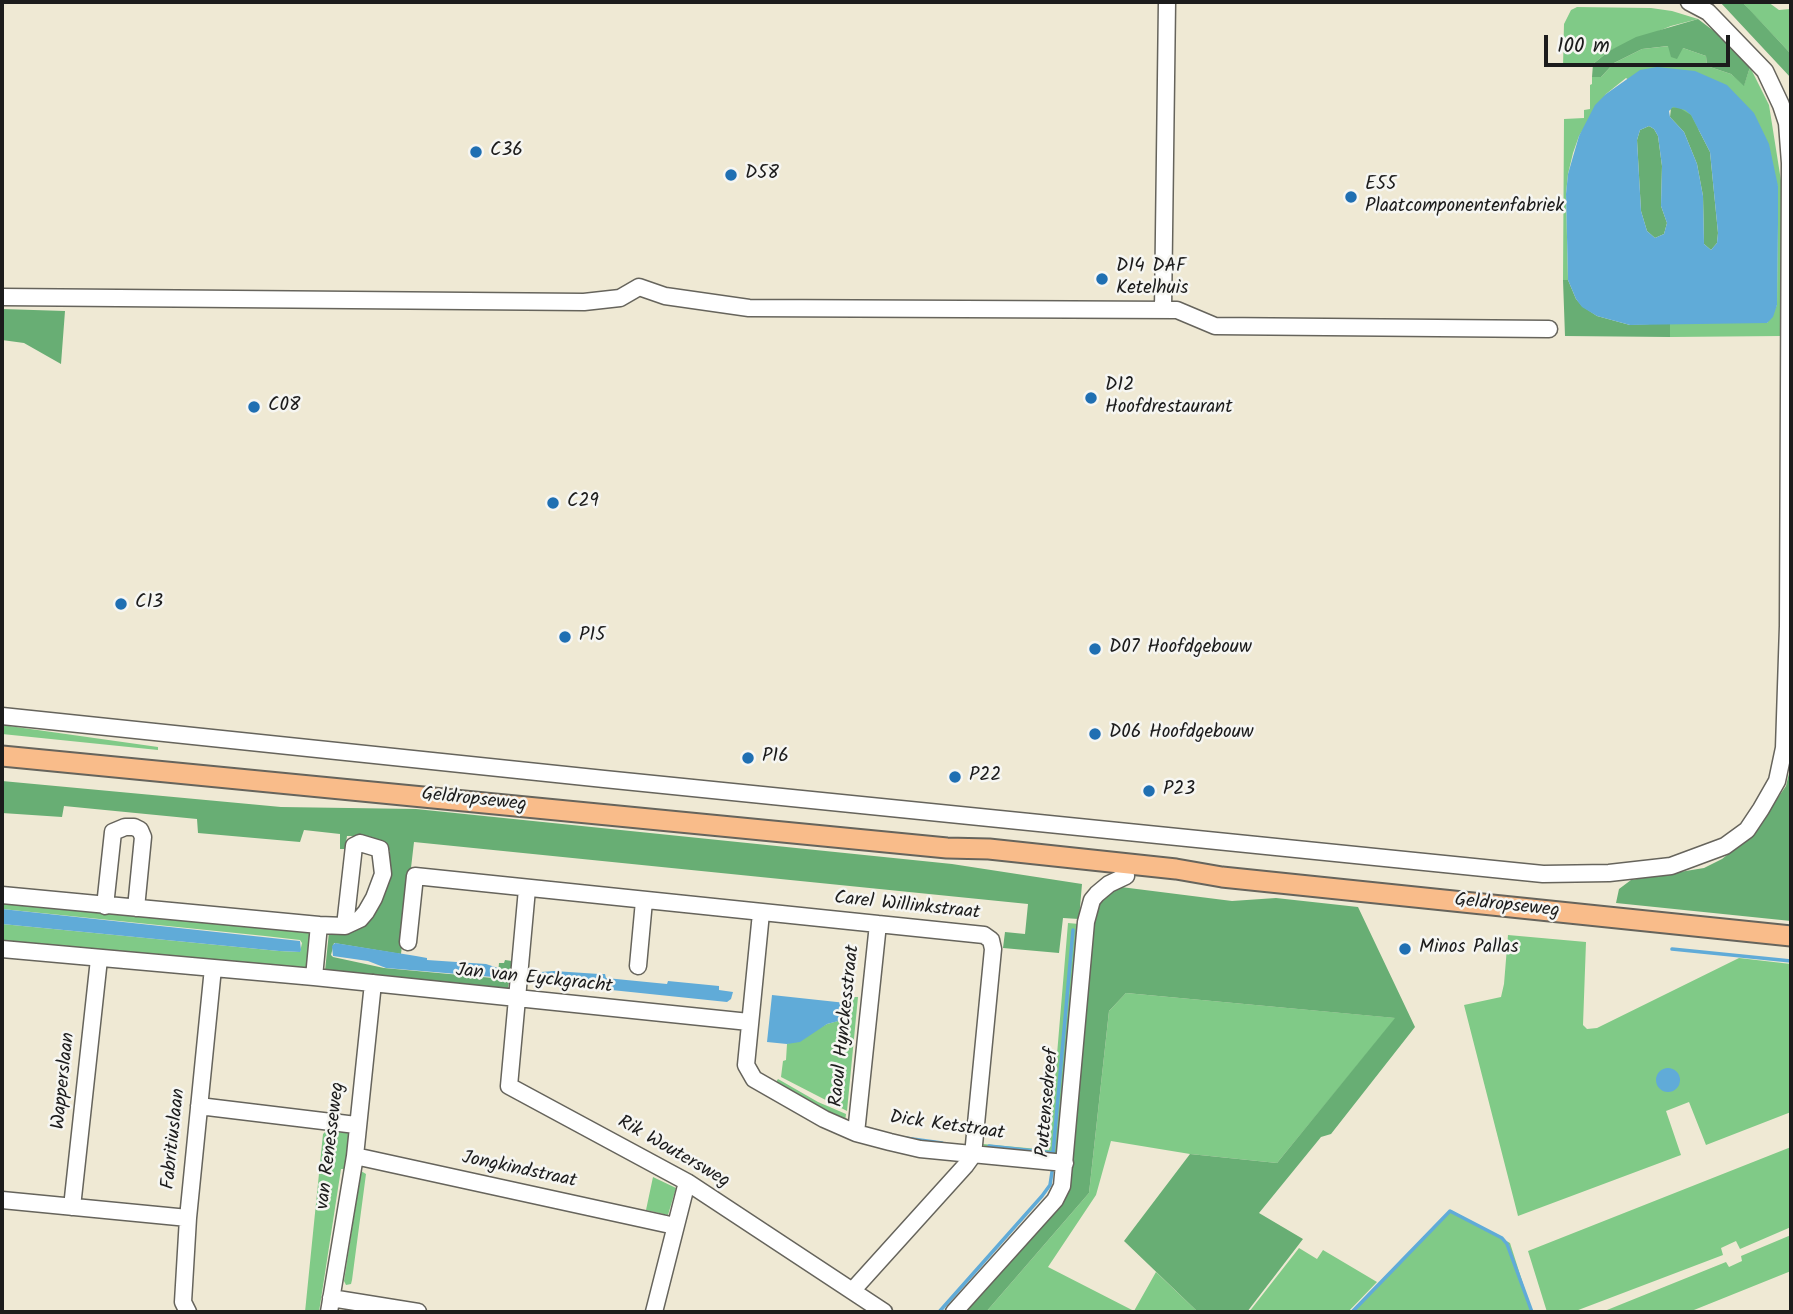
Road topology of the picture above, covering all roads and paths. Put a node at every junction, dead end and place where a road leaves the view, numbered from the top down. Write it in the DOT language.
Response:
graph roads {
  1 [pos="1167,2"];
  2 [pos="1689,2"];
  3 [pos="1789,123"];
  4 [pos="2,298"];
  5 [pos="1163,310"];
  6 [pos="1549,329"];
  7 [pos="2,716"];
  8 [pos="2,756"];
  9 [pos="947,848"];
  10 [pos="1126,876"];
  11 [pos="1222,877"];
  12 [pos="527,889"];
  13 [pos="2,895"];
  14 [pos="644,901"];
  15 [pos="105,906"];
  16 [pos="136,908"];
  17 [pos="761,913"];
  18 [pos="878,924"];
  19 [pos="319,925"];
  20 [pos="345,926"];
  21 [pos="1791,936"];
  22 [pos="408,942"];
  23 [pos="2,949"];
  24 [pos="99,959"];
  25 [pos="638,966"];
  26 [pos="213,968"];
  27 [pos="314,977"];
  28 [pos="373,984"];
  29 [pos="517,1000"];
  30 [pos="749,1022"];
  31 [pos="199,1106"];
  32 [pos="356,1125"];
  33 [pos="856,1133"];
  34 [pos="973,1155"];
  35 [pos="355,1156"];
  36 [pos="1065,1163"];
  37 [pos="687,1182"];
  38 [pos="2,1200"];
  39 [pos="72,1207"];
  40 [pos="188,1218"];
  41 [pos="675,1226"];
  42 [pos="852,1291"];
  43 [pos="330,1305"];
  44 [pos="188,1312"];
  45 [pos="418,1312"];
  46 [pos="654,1312"];
  47 [pos="884,1312"];
  48 [pos="954,1312"];
  1 -- 5 [label="street"];
  2 -- 3 [label="street"];
  3 -- 7 [label="street"];
  4 -- 5 [label="street"];
  5 -- 6 [label="street"];
  8 -- 9 [label="main road, Geldropseweg"];
  9 -- 10 [label="main road, Geldropseweg"];
  9 -- 11 [label="main road, Geldropseweg"];
  10 -- 11 [label="main road, Geldropseweg"];
  10 -- 36 [label="street, Puttensedreef"];
  11 -- 21 [label="main road, Geldropseweg"];
  12 -- 14 [label="street, Carel Willinkstraat"];
  12 -- 22 [label="street, Carel Willinkstraat"];
  12 -- 29 [label="street"];
  13 -- 15 [label="street"];
  14 -- 17 [label="street, Carel Willinkstraat"];
  14 -- 25 [label="street"];
  15 -- 16 [label="street"];
  15 -- 16 [label="street"];
  16 -- 19 [label="street"];
  17 -- 18 [label="street, Carel Willinkstraat"];
  17 -- 30 [label="street, Dick Ketstraat"];
  18 -- 33 [label="street, Raoul Hynckesstraat"];
  18 -- 34 [label="street, Carel Willinkstraat"];
  19 -- 20 [label="street"];
  19 -- 27 [label="street"];
  20 -- 20 [label="street"];
  23 -- 24 [label="street, Jan van Eyckgracht"];
  24 -- 26 [label="street, Jan van Eyckgracht"];
  24 -- 39 [label="street, Wapperslaan"];
  26 -- 27 [label="street, Jan van Eyckgracht"];
  26 -- 31 [label="street, Fabritiuslaan"];
  27 -- 28 [label="street, Jan van Eyckgracht"];
  28 -- 29 [label="street, Jan van Eyckgracht"];
  28 -- 32 [label="street, van Renesseweg"];
  29 -- 30 [label="street, Jan van Eyckgracht"];
  29 -- 37 [label="street, Rik Woutersweg"];
  30 -- 33 [label="street, Dick Ketstraat"];
  31 -- 32 [label="street"];
  31 -- 40 [label="street, Fabritiuslaan"];
  32 -- 35 [label="street, van Renesseweg"];
  33 -- 34 [label="street, Dick Ketstraat"];
  34 -- 36 [label="street, Dick Ketstraat"];
  34 -- 42 [label="street"];
  35 -- 41 [label="street, Jongkindstraat"];
  35 -- 43 [label="street, van Renesseweg"];
  36 -- 48 [label="street, Puttensedreef"];
  37 -- 41 [label="street"];
  37 -- 42 [label="street, Rik Woutersweg"];
  38 -- 39 [label="street"];
  39 -- 40 [label="street"];
  40 -- 44 [label="street, Fabritiuslaan"];
  41 -- 46 [label="street"];
  42 -- 47 [label="street, Rik Woutersweg"];
  43 -- 45 [label="street"];
}
